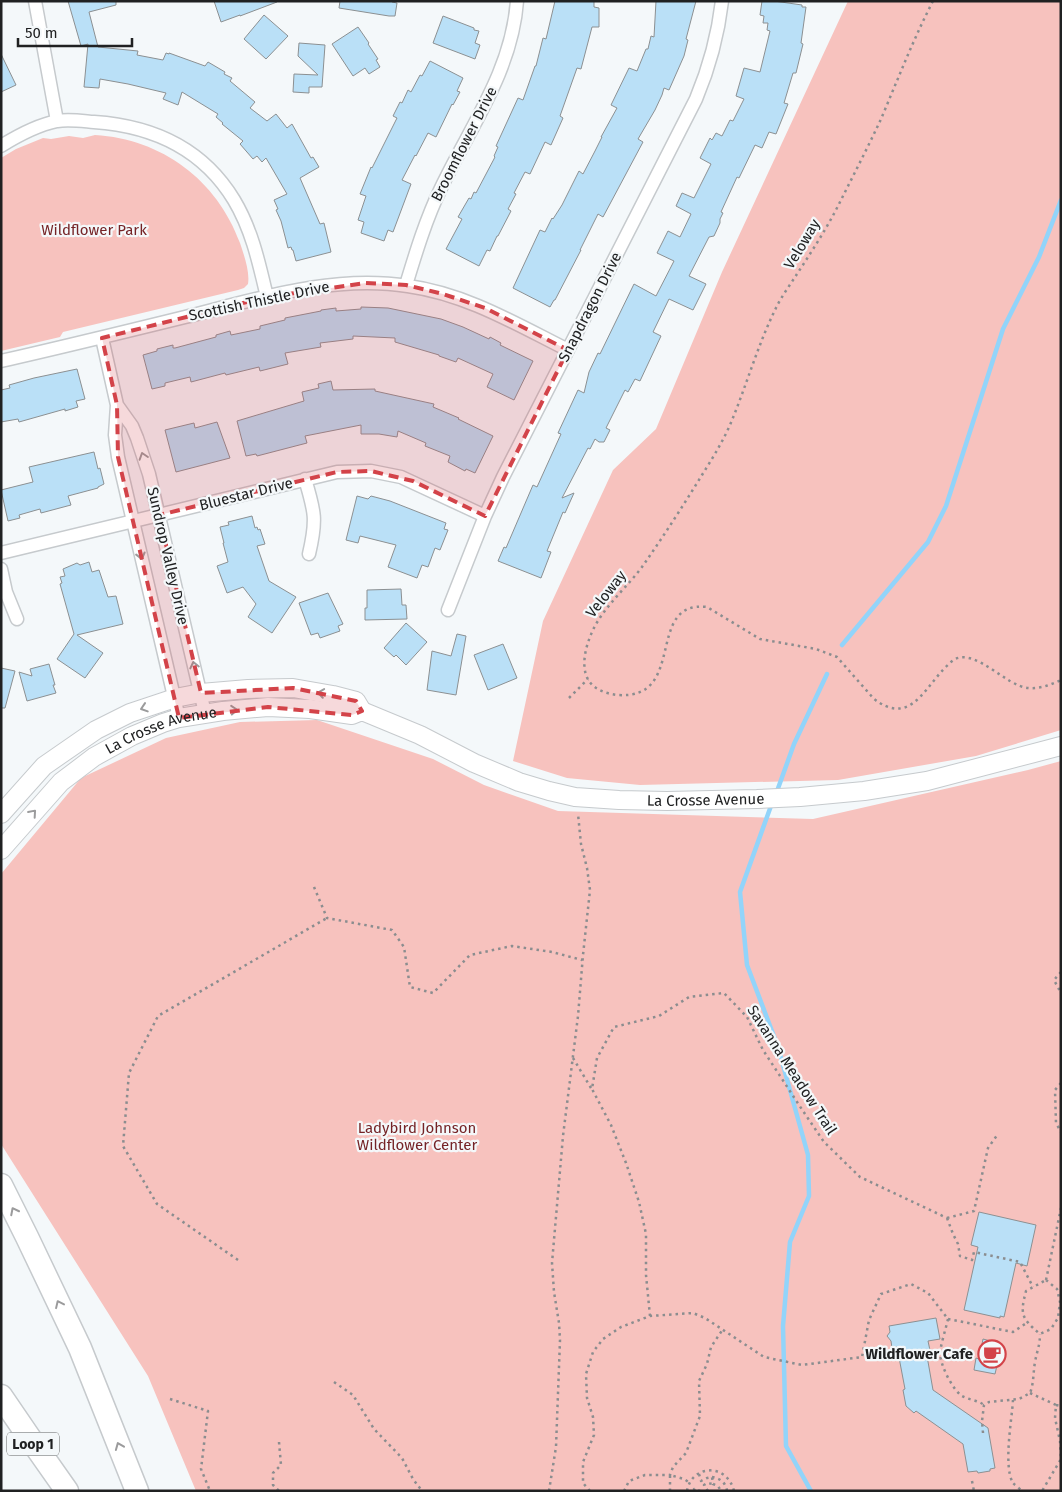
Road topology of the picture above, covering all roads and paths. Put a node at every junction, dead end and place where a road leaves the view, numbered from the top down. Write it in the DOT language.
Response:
graph roads {
  1 [pos="35,1"];
  2 [pos="517,1"];
  3 [pos="722,1"];
  4 [pos="933,1"];
  5 [pos="57,121"];
  6 [pos="1,146"];
  7 [pos="406,285"];
  8 [pos="266,297"];
  9 [pos="102,338"];
  10 [pos="568,350"];
  11 [pos="1,361"];
  12 [pos="117,405"];
  13 [pos="306,479"];
  14 [pos="159,515"];
  15 [pos="485,516"];
  16 [pos="133,521"];
  17 [pos="1,553"];
  18 [pos="309,554"];
  19 [pos="1,568"];
  20 [pos="448,610"];
  21 [pos="18,619"];
  22 [pos="588,679"];
  23 [pos="1061,680"];
  24 [pos="201,693"];
  25 [pos="175,698"];
  26 [pos="569,698"];
  27 [pos="362,712"];
  28 [pos="205,713"];
  29 [pos="180,718"];
  30 [pos="1061,746"];
  31 [pos="578,797"];
  32 [pos="1,814"];
  33 [pos="1,850"];
  34 [pos="314,887"];
  35 [pos="327,918"];
  36 [pos="582,960"];
  37 [pos="1061,972"];
  38 [pos="1061,993"];
  39 [pos="572,1056"];
  40 [pos="1061,1082"];
  41 [pos="592,1089"];
  42 [pos="1056,1104"];
  43 [pos="1061,1104"];
  44 [pos="1061,1132"];
  45 [pos="998,1134"];
  46 [pos="1,1186"];
  47 [pos="1061,1208"];
  48 [pos="947,1218"];
  49 [pos="238,1260"];
  50 [pos="1046,1280"];
  51 [pos="1033,1287"];
  52 [pos="650,1316"];
  53 [pos="948,1319"];
  54 [pos="1028,1322"];
  55 [pos="723,1329"];
  56 [pos="1040,1334"];
  57 [pos="334,1382"];
  58 [pos="1030,1393"];
  59 [pos="1,1396"];
  60 [pos="170,1399"];
  61 [pos="1013,1400"];
  62 [pos="984,1405"];
  63 [pos="1056,1405"];
  64 [pos="1061,1406"];
  65 [pos="983,1433"];
  66 [pos="279,1442"];
  67 [pos="699,1474"];
  68 [pos="670,1475"];
  69 [pos="712,1477"];
  70 [pos="972,1481"];
  71 [pos="690,1483"];
  72 [pos="713,1484"];
  73 [pos="67,1491"];
  74 [pos="137,1491"];
  75 [pos="210,1491"];
  76 [pos="279,1491"];
  77 [pos="422,1491"];
  78 [pos="549,1491"];
  79 [pos="590,1491"];
  80 [pos="624,1491"];
  81 [pos="670,1491"];
  82 [pos="687,1491"];
  83 [pos="695,1491"];
  84 [pos="700,1491"];
  85 [pos="708,1491"];
  86 [pos="721,1491"];
  87 [pos="727,1491"];
  88 [pos="734,1491"];
  89 [pos="974,1491"];
  90 [pos="1022,1491"];
  91 [pos="1042,1491"];
  1 -- 5 [label="street"];
  2 -- 7 [label="street, Broomflower Drive"];
  3 -- 10 [label="street, Snapdragon Drive"];
  4 -- 22 [label="path, Veloway"];
  5 -- 6 [label="street"];
  5 -- 8 [label="street"];
  7 -- 8 [label="street, Scottish Thistle Drive"];
  7 -- 10 [label="street, Scottish Thistle Drive"];
  8 -- 9 [label="street, Scottish Thistle Drive"];
  9 -- 11 [label="street, Scottish Thistle Drive"];
  9 -- 12 [label="street, Sundrop Valley Drive"];
  10 -- 15 [label="street, Snapdragon Drive"];
  14 -- 12 [label="street, Sundrop Valley Drive, one-way"];
  12 -- 16 [label="street, Sundrop Valley Drive"];
  13 -- 14 [label="street, Bluestar Drive"];
  13 -- 15 [label="street, Bluestar Drive"];
  13 -- 18 [label="street"];
  14 -- 16 [label="street, Bluestar Drive"];
  24 -- 14 [label="street, Sundrop Valley Drive, one-way"];
  15 -- 20 [label="street, Snapdragon Drive"];
  16 -- 17 [label="street, Bluestar Drive"];
  16 -- 25 [label="street, Sundrop Valley Drive, one-way"];
  19 -- 21 [label="street"];
  22 -- 23 [label="path"];
  22 -- 26 [label="path"];
  24 -- 25 [label="street, La Crosse Avenue"];
  27 -- 24 [label="street, La Crosse Avenue, one-way"];
  24 -- 28 [label="street, Sundrop Valley Drive"];
  25 -- 29 [label="street, Sundrop Valley Drive"];
  25 -- 32 [label="street, La Crosse Avenue, one-way"];
  28 -- 27 [label="street, La Crosse Avenue, one-way"];
  27 -- 31 [label="street, La Crosse Avenue"];
  28 -- 29 [label="street, La Crosse Avenue"];
  33 -- 29 [label="street, La Crosse Avenue, one-way"];
  30 -- 31 [label="street, La Crosse Avenue"];
  31 -- 36 [label="path"];
  34 -- 35 [label="path"];
  35 -- 36 [label="path"];
  35 -- 49 [label="path"];
  36 -- 39 [label="path"];
  37 -- 38 [label="path"];
  39 -- 41 [label="path"];
  39 -- 78 [label="path"];
  40 -- 42 [label="path"];
  41 -- 48 [label="path, Savanna Meadow Trail"];
  41 -- 52 [label="path"];
  42 -- 43 [label="path"];
  42 -- 44 [label="path"];
  45 -- 48 [label="path"];
  74 -- 46 [label="highway, one-way"];
  47 -- 50 [label="path"];
  48 -- 51 [label="path"];
  50 -- 51 [label="path"];
  50 -- 56 [label="path"];
  51 -- 54 [label="path"];
  52 -- 55 [label="path"];
  52 -- 79 [label="path"];
  53 -- 54 [label="path"];
  53 -- 55 [label="path"];
  53 -- 62 [label="path"];
  54 -- 56 [label="path"];
  55 -- 68 [label="path"];
  56 -- 58 [label="path"];
  57 -- 77 [label="path"];
  58 -- 61 [label="path"];
  58 -- 63 [label="path"];
  59 -- 73 [label="highway, Loop 1"];
  60 -- 75 [label="path"];
  61 -- 62 [label="path"];
  61 -- 90 [label="path"];
  62 -- 65 [label="path"];
  63 -- 64 [label="path"];
  63 -- 91 [label="path"];
  66 -- 76 [label="path"];
  67 -- 69 [label="path"];
  67 -- 71 [label="path"];
  67 -- 88 [label="path"];
  68 -- 71 [label="path"];
  68 -- 80 [label="path"];
  68 -- 81 [label="path"];
  69 -- 72 [label="path"];
  69 -- 87 [label="path"];
  70 -- 89 [label="path"];
  71 -- 82 [label="path"];
  72 -- 85 [label="path"];
  72 -- 86 [label="path"];
  83 -- 84 [label="path"];
}
